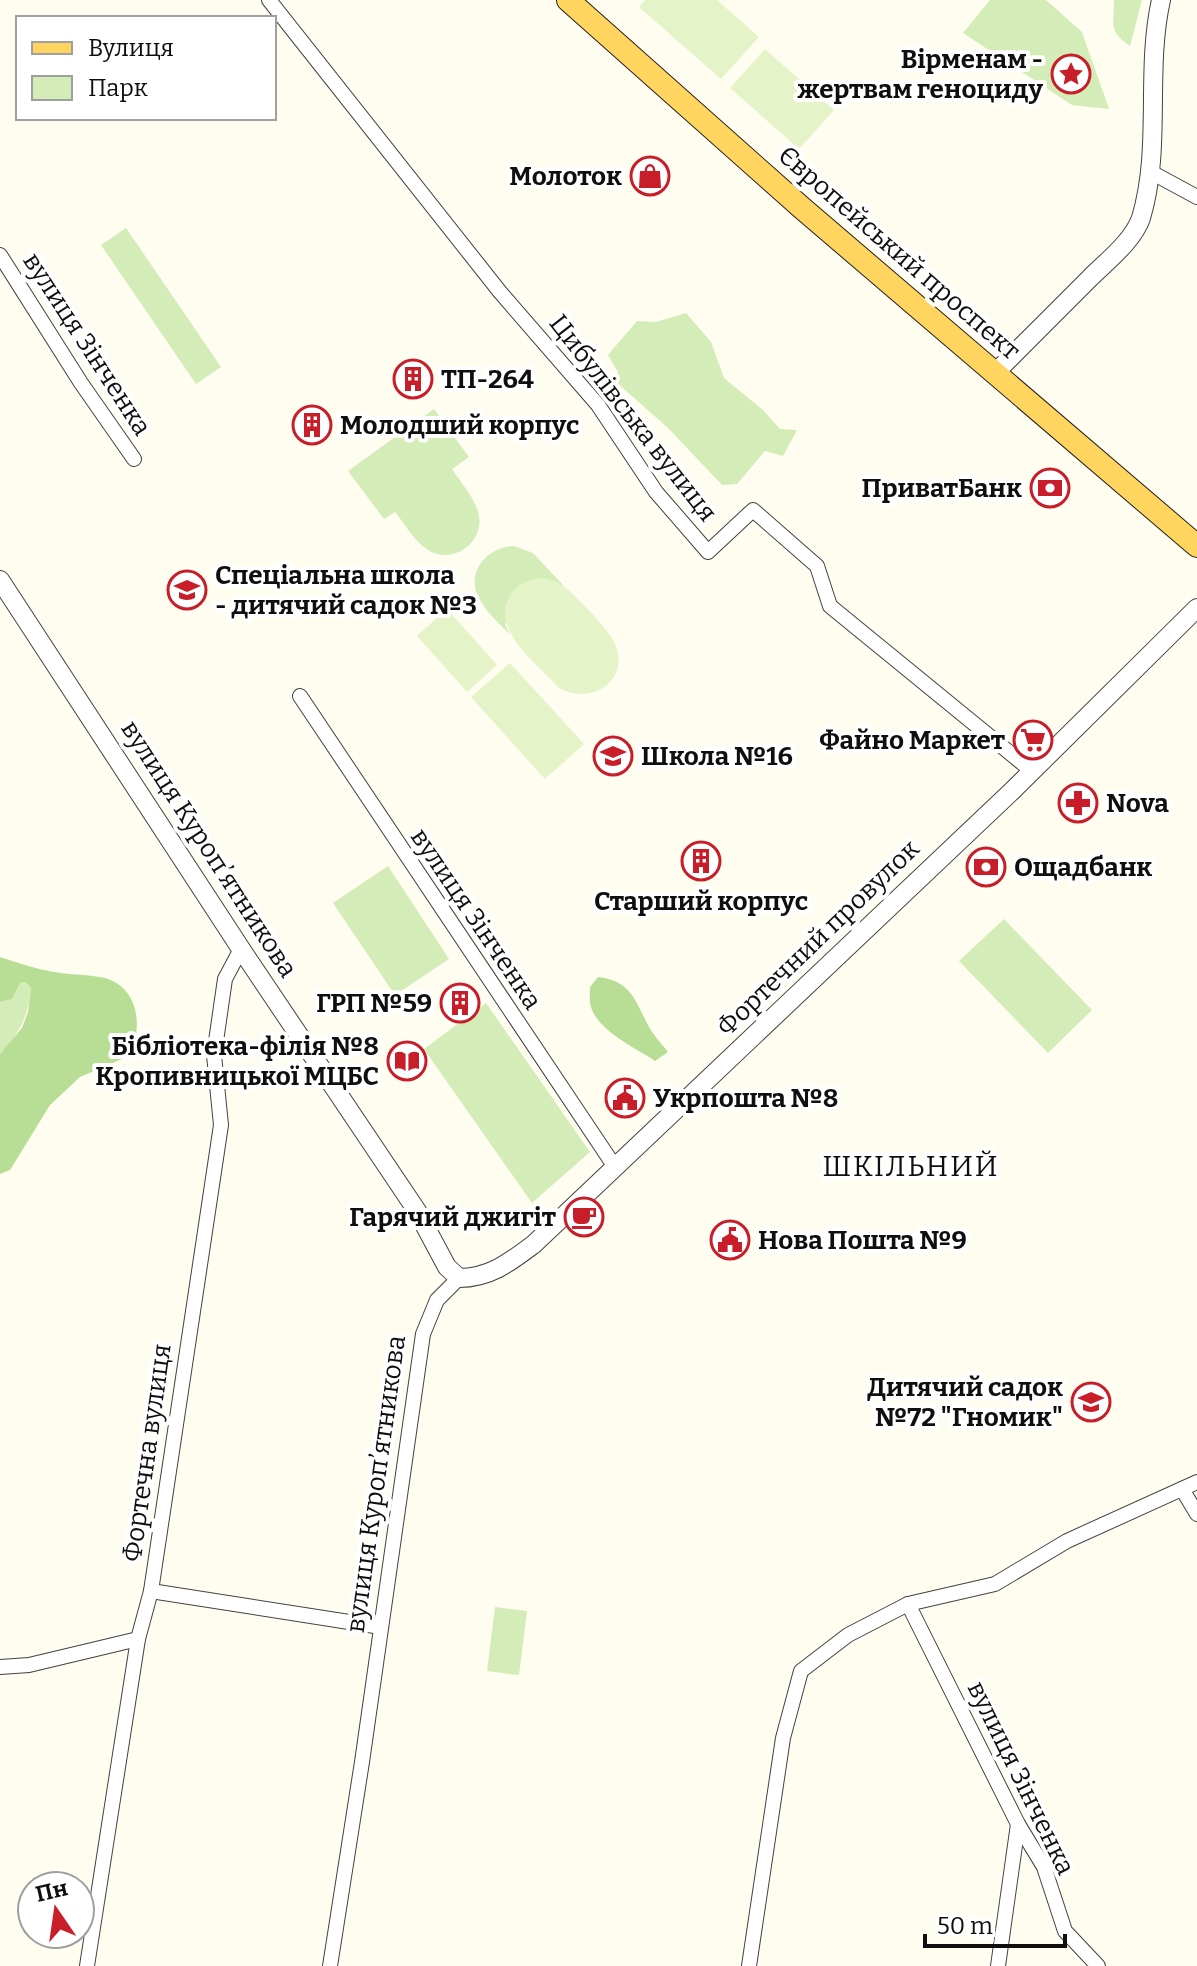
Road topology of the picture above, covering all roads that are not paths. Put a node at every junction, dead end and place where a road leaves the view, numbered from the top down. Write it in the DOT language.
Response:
graph roads {
  1 [pos="269,0"];
  2 [pos="568,0"];
  3 [pos="1161,0"];
  4 [pos="1149,171"];
  5 [pos="1197,197"];
  6 [pos="0,255"];
  7 [pos="995,373"];
  8 [pos="134,459"];
  9 [pos="1197,546"];
  10 [pos="0,580"];
  11 [pos="1197,608"];
  12 [pos="300,696"];
  13 [pos="1032,771"];
  14 [pos="241,949"];
  15 [pos="615,1167"];
  16 [pos="459,1278"];
  17 [pos="1197,1482"];
  18 [pos="1182,1489"];
  19 [pos="1197,1514"];
  20 [pos="151,1591"];
  21 [pos="908,1604"];
  22 [pos="381,1627"];
  23 [pos="138,1639"];
  24 [pos="0,1667"];
  25 [pos="1018,1824"];
  26 [pos="87,1966"];
  27 [pos="330,1966"];
  28 [pos="749,1966"];
  29 [pos="998,1966"];
  30 [pos="1098,1966"];
  1 -- 13 [label="street, Цибулівська вулиця"];
  2 -- 7 [label="main road, Європейський проспект"];
  3 -- 4 [label="street"];
  4 -- 5 [label="street"];
  4 -- 7 [label="street"];
  6 -- 8 [label="street, вулиця Зінченка"];
  7 -- 9 [label="main road, Європейський проспект"];
  10 -- 14 [label="street, вулиця Куропʼятникова"];
  11 -- 13 [label="street, Фортечний провулок"];
  12 -- 15 [label="street, вулиця Зінченка"];
  13 -- 15 [label="street, Фортечний провулок"];
  14 -- 16 [label="street, вулиця Куропʼятникова"];
  14 -- 20 [label="street, Фортечна вулиця"];
  15 -- 16 [label="street, Фортечний провулок"];
  16 -- 22 [label="street, вулиця Куропʼятникова"];
  17 -- 18 [label="street"];
  18 -- 19 [label="street"];
  18 -- 21 [label="street"];
  20 -- 22 [label="street"];
  20 -- 23 [label="street, Фортечна вулиця"];
  21 -- 25 [label="street, вулиця Зінченка"];
  21 -- 28 [label="street"];
  22 -- 27 [label="street, вулиця Куропʼятникова"];
  23 -- 24 [label="street"];
  23 -- 26 [label="street, Фортечна вулиця"];
  25 -- 29 [label="street"];
  25 -- 30 [label="street, вулиця Зінченка"];
}
